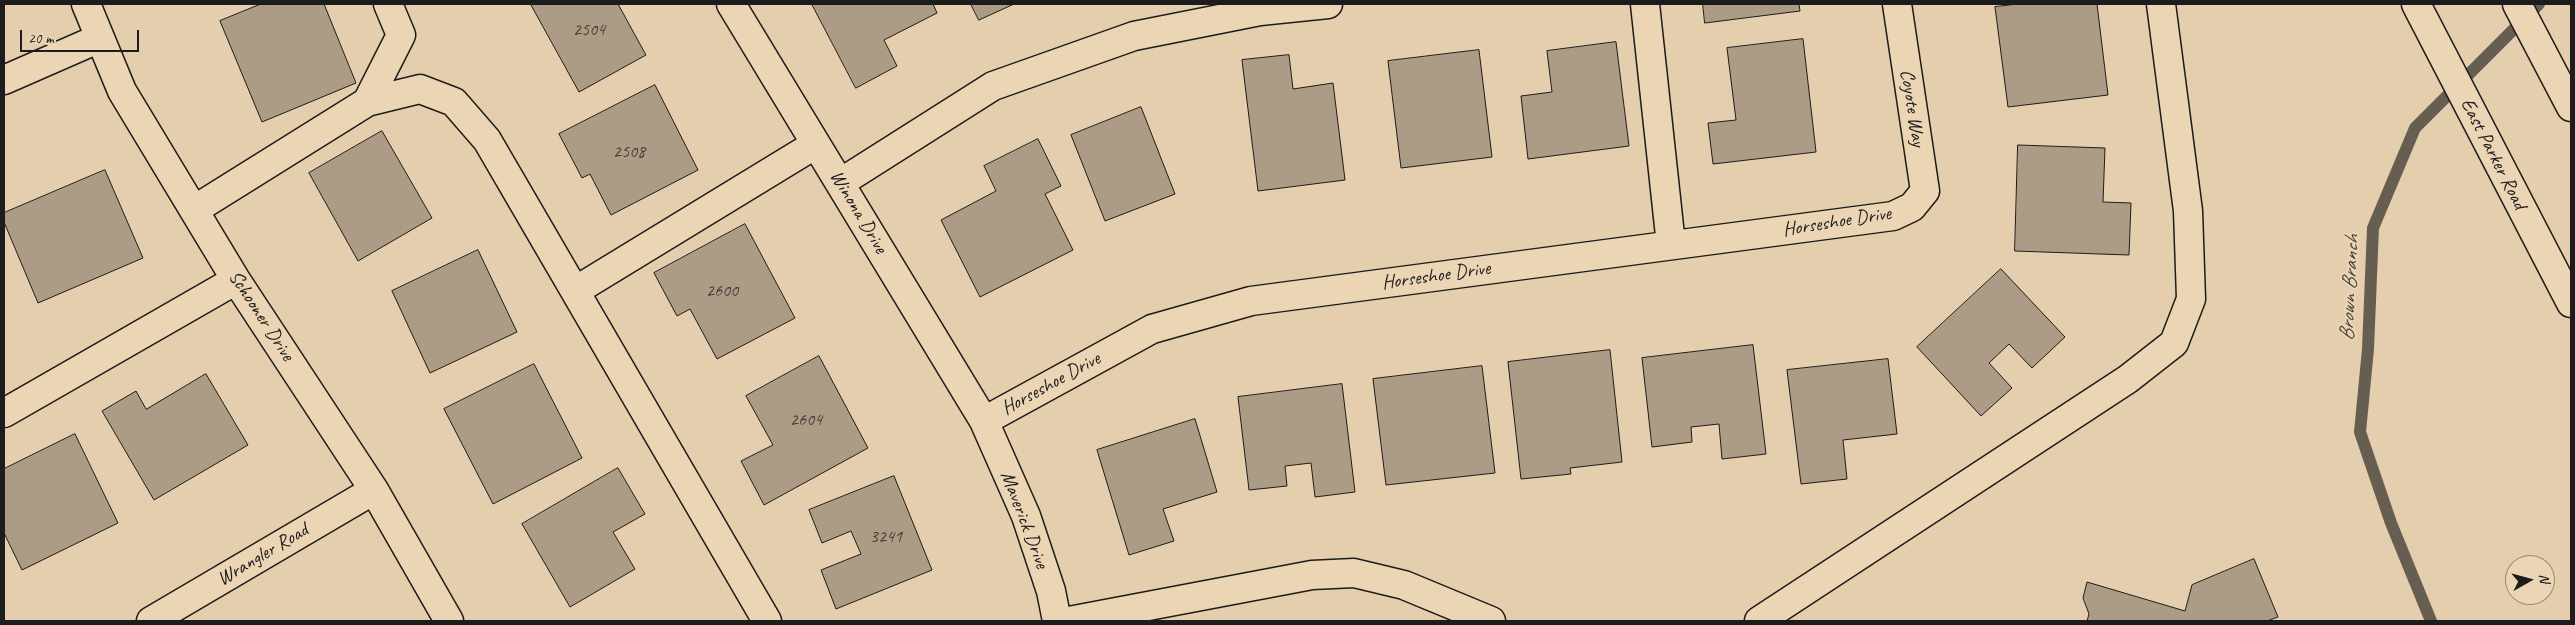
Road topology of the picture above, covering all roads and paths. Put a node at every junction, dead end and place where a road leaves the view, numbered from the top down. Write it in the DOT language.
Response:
graph roads {
  1 [pos="86,4"];
  2 [pos="388,4"];
  3 [pos="731,4"];
  4 [pos="1328,4"];
  5 [pos="1645,4"];
  6 [pos="1897,4"];
  7 [pos="2161,4"];
  8 [pos="2416,4"];
  9 [pos="2516,4"];
  10 [pos="100,38"];
  11 [pos="4,80"];
  12 [pos="367,102"];
  13 [pos="2571,106"];
  14 [pos="816,144"];
  15 [pos="840,183"];
  16 [pos="1912,207"];
  17 [pos="194,210"];
  18 [pos="1671,245"];
  19 [pos="236,280"];
  20 [pos="575,291"];
  21 [pos="2571,303"];
  22 [pos="4,413"];
  23 [pos="984,421"];
  24 [pos="374,490"];
  25 [pos="151,621"];
  26 [pos="449,621"];
  27 [pos="767,621"];
  28 [pos="1057,621"];
  29 [pos="1069,621"];
  30 [pos="1491,621"];
  31 [pos="1759,621"];
  1 -- 10 [label="street, Schooner Drive"];
  2 -- 12 [label="street"];
  3 -- 14 [label="street, Winona Drive"];
  4 -- 15 [label="street"];
  5 -- 18 [label="street"];
  6 -- 16 [label="street, Coyote Way"];
  7 -- 31 [label="street"];
  8 -- 21 [label="street, East Parker Road"];
  9 -- 13 [label="street"];
  10 -- 11 [label="street"];
  10 -- 17 [label="street, Schooner Drive"];
  12 -- 17 [label="street"];
  12 -- 20 [label="street"];
  14 -- 15 [label="street, Winona Drive"];
  14 -- 20 [label="street"];
  15 -- 23 [label="street, Winona Drive"];
  16 -- 18 [label="street, Horseshoe Drive"];
  17 -- 19 [label="street, Schooner Drive"];
  18 -- 23 [label="street, Horseshoe Drive"];
  19 -- 22 [label="street"];
  19 -- 24 [label="street, Schooner Drive"];
  20 -- 27 [label="street"];
  23 -- 28 [label="street, Maverick Drive"];
  24 -- 25 [label="street, Wrangler Road"];
  24 -- 26 [label="street, Schooner Drive"];
  29 -- 30 [label="street"];
}
